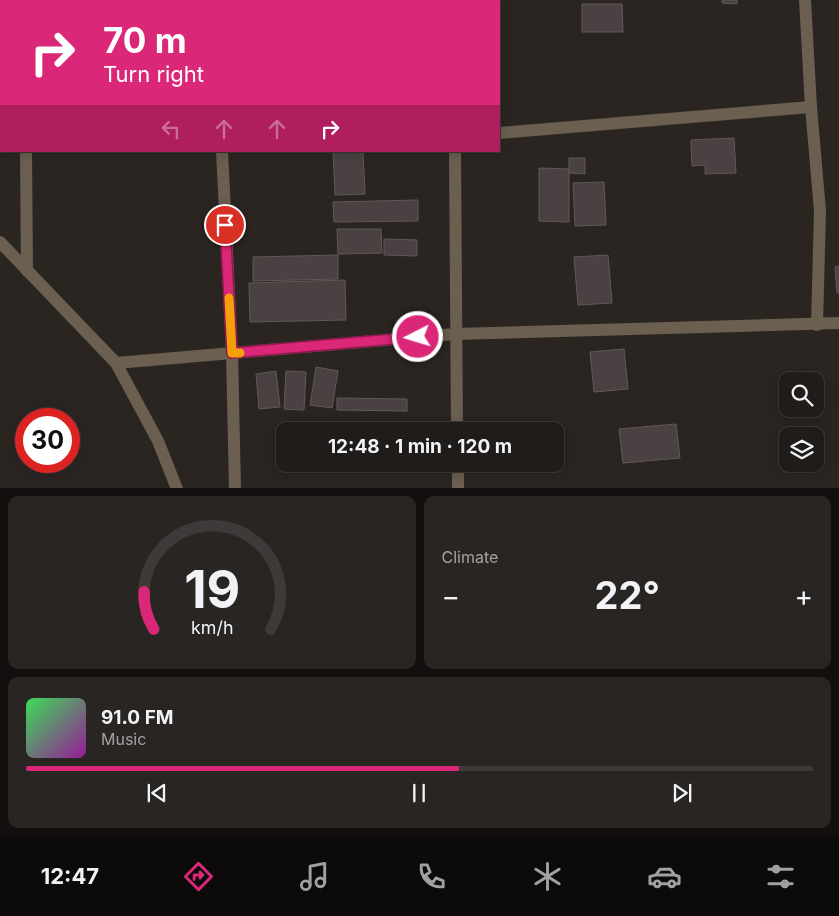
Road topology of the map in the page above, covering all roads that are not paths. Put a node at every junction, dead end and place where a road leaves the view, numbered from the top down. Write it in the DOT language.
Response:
graph roads {
  1 [pos="805,0"];
  2 [pos="811,107"];
  3 [pos="500,133"];
  4 [pos="26,152"];
  5 [pos="222,152"];
  6 [pos="455,152"];
  7 [pos="0,242"];
  8 [pos="27,271"];
  9 [pos="839,323"];
  10 [pos="817,325"];
  11 [pos="455,334"];
  12 [pos="232,353"];
  13 [pos="116,363"];
  14 [pos="457,422"];
  15 [pos="458,472"];
  16 [pos="177,488"];
  17 [pos="235,488"];
  18 [pos="458,488"];
  1 -- 2 [label="street"];
  2 -- 3 [label="street"];
  2 -- 10 [label="street"];
  4 -- 8 [label="street"];
  5 -- 12 [label="street"];
  6 -- 11 [label="street"];
  7 -- 8 [label="street"];
  8 -- 13 [label="street"];
  9 -- 10 [label="street"];
  10 -- 11 [label="street"];
  11 -- 12 [label="street"];
  11 -- 14 [label="street"];
  12 -- 13 [label="street"];
  12 -- 17 [label="street"];
  13 -- 16 [label="street"];
  15 -- 18 [label="street"];
}
